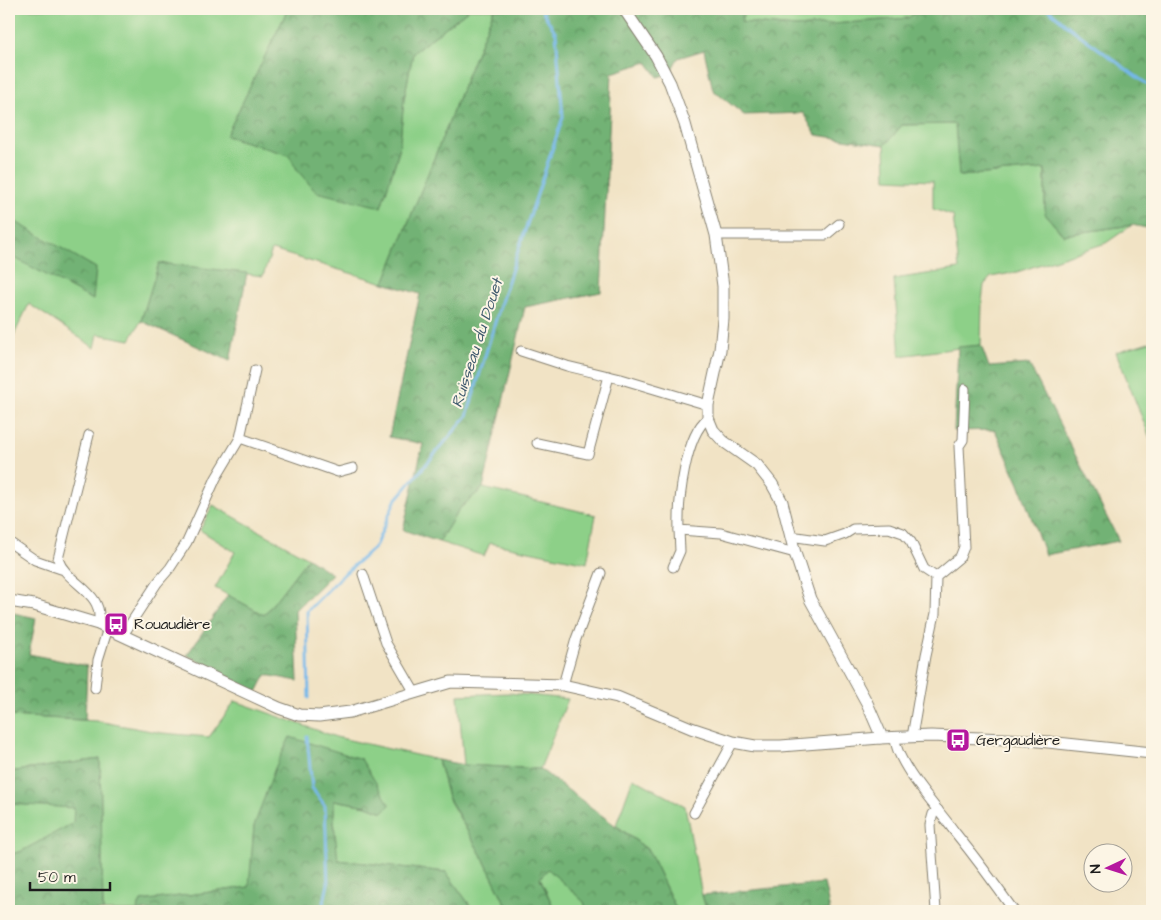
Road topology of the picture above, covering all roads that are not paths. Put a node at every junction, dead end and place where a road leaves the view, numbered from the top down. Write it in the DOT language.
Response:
graph roads {
  1 [pos="624,9"];
  2 [pos="839,224"];
  3 [pos="716,235"];
  4 [pos="521,351"];
  5 [pos="255,370"];
  6 [pos="609,376"];
  7 [pos="965,388"];
  8 [pos="708,405"];
  9 [pos="708,418"];
  10 [pos="89,435"];
  11 [pos="240,438"];
  12 [pos="537,443"];
  13 [pos="353,468"];
  14 [pos="679,530"];
  15 [pos="790,536"];
  16 [pos="9,542"];
  17 [pos="795,553"];
  18 [pos="673,567"];
  19 [pos="61,569"];
  20 [pos="363,574"];
  21 [pos="601,574"];
  22 [pos="936,577"];
  23 [pos="9,601"];
  24 [pos="103,626"];
  25 [pos="123,635"];
  26 [pos="563,685"];
  27 [pos="95,688"];
  28 [pos="415,693"];
  29 [pos="912,736"];
  30 [pos="895,737"];
  31 [pos="880,738"];
  32 [pos="733,742"];
  33 [pos="1152,753"];
  34 [pos="938,810"];
  35 [pos="694,813"];
  36 [pos="936,911"];
  37 [pos="1014,911"];
  1 -- 3 [label="street"];
  2 -- 3 [label="street"];
  3 -- 8 [label="street"];
  4 -- 6 [label="street"];
  5 -- 11 [label="street"];
  6 -- 8 [label="street"];
  6 -- 12 [label="street"];
  7 -- 22 [label="street"];
  8 -- 9 [label="street"];
  9 -- 14 [label="street"];
  9 -- 15 [label="street"];
  10 -- 19 [label="street"];
  11 -- 13 [label="street"];
  11 -- 25 [label="street"];
  14 -- 17 [label="street"];
  14 -- 18 [label="street"];
  15 -- 17 [label="street"];
  15 -- 22 [label="street"];
  16 -- 19 [label="street"];
  17 -- 31 [label="street"];
  19 -- 24 [label="street"];
  20 -- 28 [label="street"];
  21 -- 26 [label="street"];
  22 -- 29 [label="street"];
  23 -- 24 [label="street"];
  24 -- 25 [label="street"];
  24 -- 27 [label="street"];
  25 -- 28 [label="street"];
  26 -- 28 [label="street"];
  26 -- 32 [label="street"];
  29 -- 30 [label="street"];
  29 -- 33 [label="street"];
  30 -- 31 [label="street"];
  30 -- 34 [label="street"];
  31 -- 32 [label="street"];
  32 -- 35 [label="street"];
  34 -- 36 [label="street"];
  34 -- 37 [label="street"];
}
